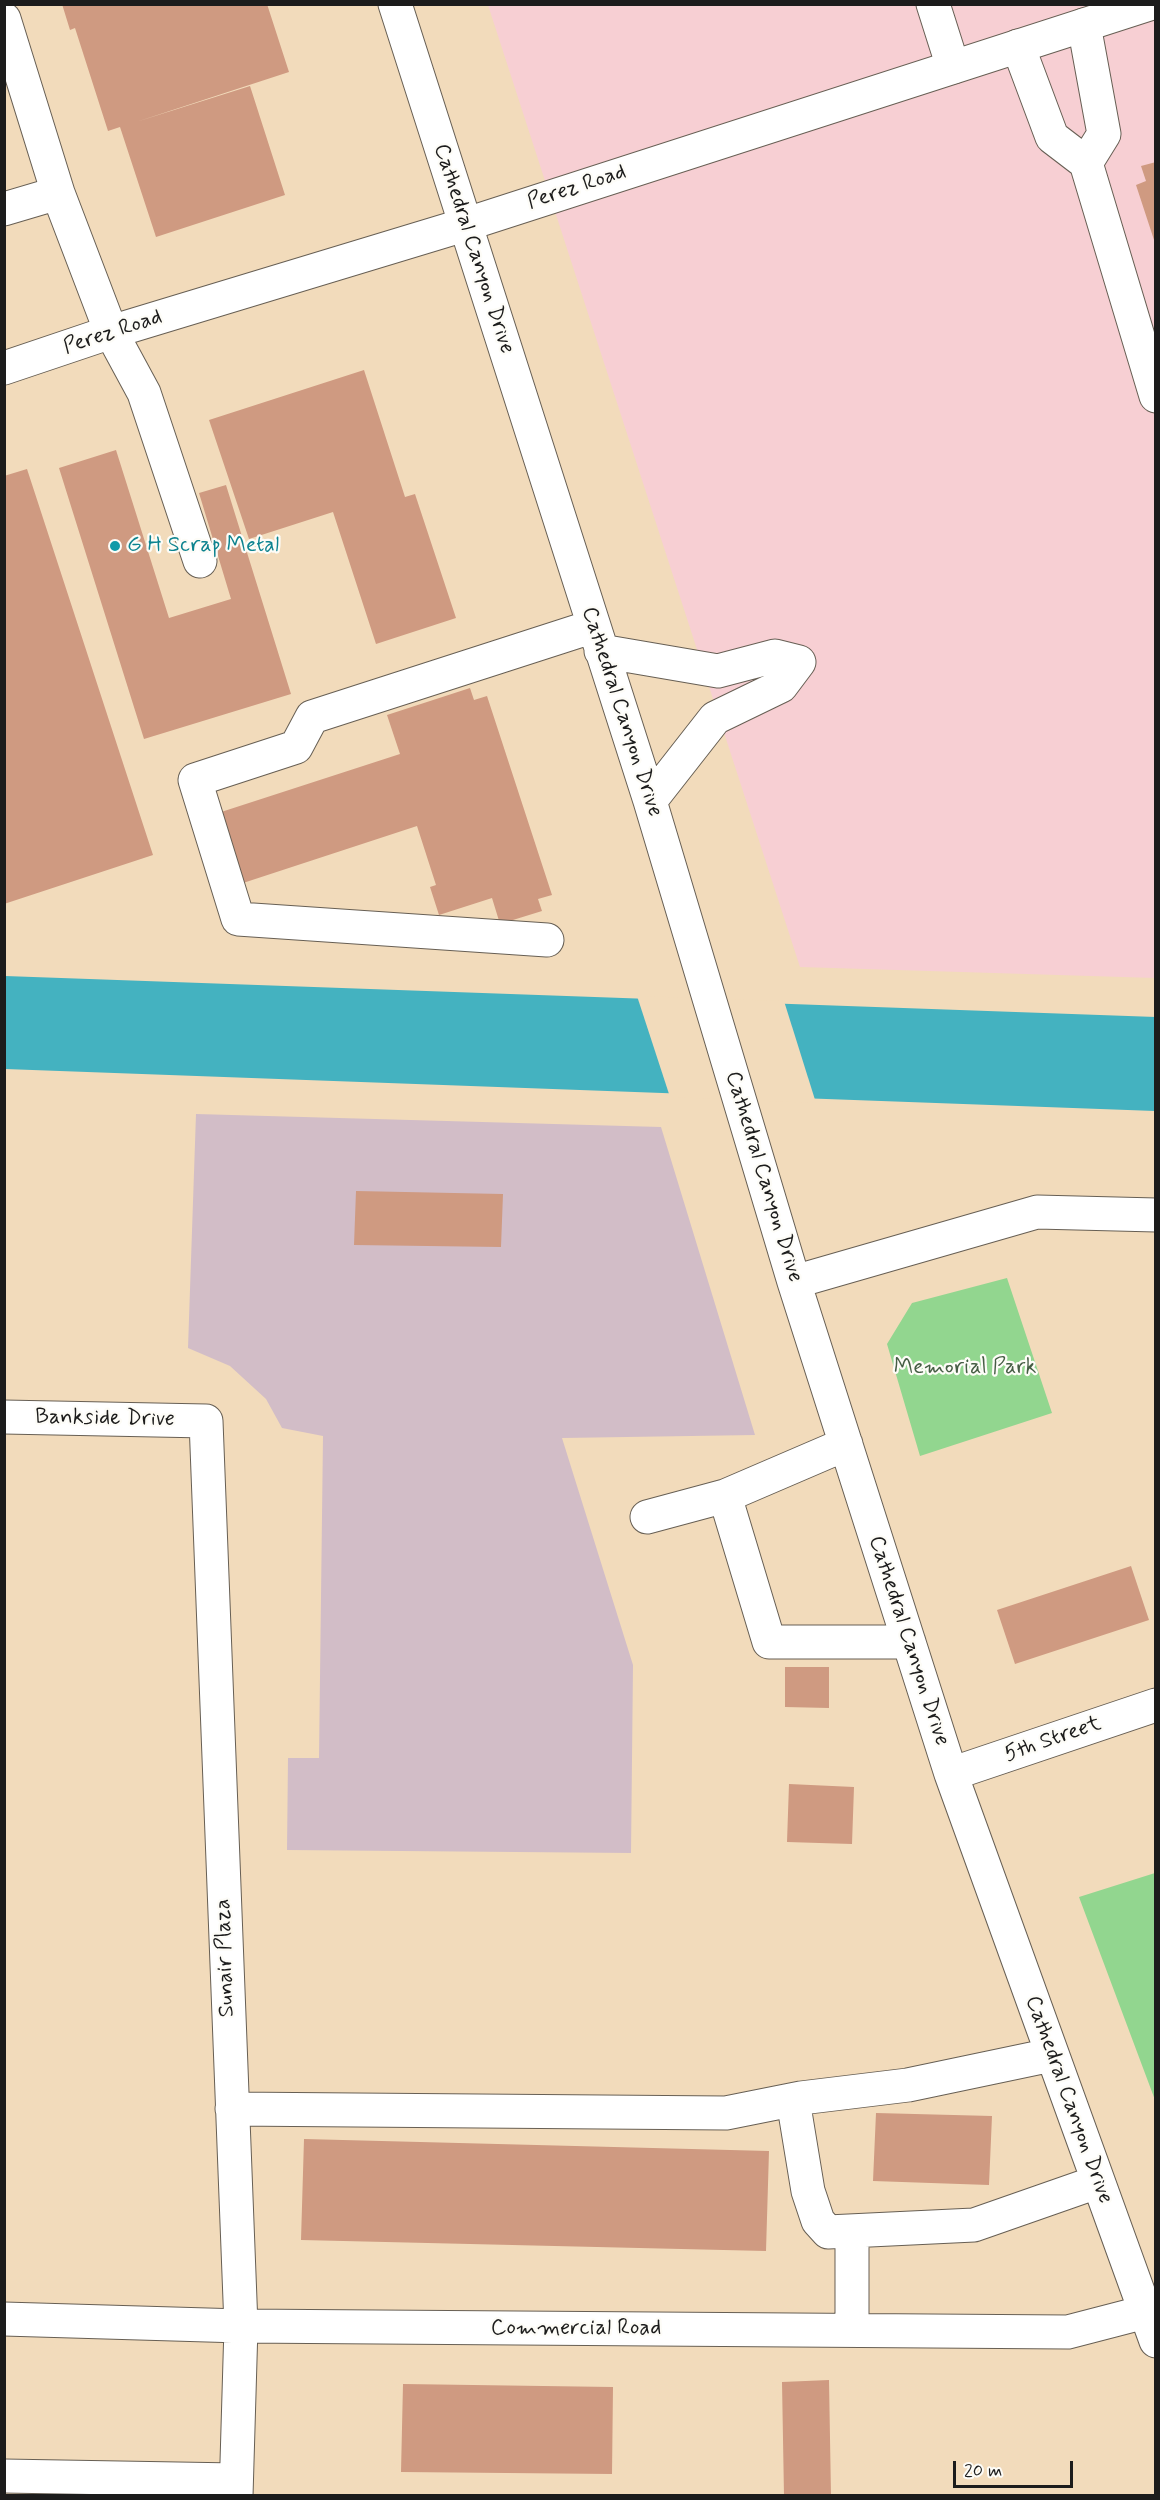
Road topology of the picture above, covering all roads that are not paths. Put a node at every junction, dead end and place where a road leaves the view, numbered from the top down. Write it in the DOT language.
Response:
graph roads {
  1 [pos="395,4"];
  2 [pos="933,4"];
  3 [pos="1149,4"];
  4 [pos="4,19"];
  5 [pos="1084,25"];
  6 [pos="1018,46"];
  7 [pos="953,67"];
  8 [pos="1086,163"];
  9 [pos="58,193"];
  10 [pos="4,209"];
  11 [pos="464,225"];
  12 [pos="111,332"];
  13 [pos="4,368"];
  14 [pos="1155,396"];
  15 [pos="200,561"];
  16 [pos="598,638"];
  17 [pos="650,801"];
  18 [pos="547,940"];
  19 [pos="1155,1215"];
  20 [pos="795,1282"];
  21 [pos="4,1417"];
  22 [pos="206,1421"];
  23 [pos="846,1444"];
  24 [pos="725,1496"];
  25 [pos="647,1517"];
  26 [pos="909,1642"];
  27 [pos="1155,1705"];
  28 [pos="951,1774"];
  29 [pos="1051,2055"];
  30 [pos="793,2100"];
  31 [pos="232,2109"];
  32 [pos="1097,2182"];
  33 [pos="852,2231"];
  34 [pos="4,2319"];
  35 [pos="240,2326"];
  36 [pos="1150,2326"];
  37 [pos="852,2330"];
  38 [pos="4,2476"];
  39 [pos="236,2488"];
  1 -- 11 [label="street, Cathedral Canyon Drive"];
  2 -- 7 [label="street"];
  3 -- 5 [label="street, Perez Road"];
  4 -- 9 [label="street"];
  5 -- 6 [label="street, Perez Road"];
  5 -- 8 [label="street"];
  6 -- 7 [label="street, Perez Road"];
  6 -- 8 [label="street"];
  7 -- 11 [label="street, Perez Road"];
  8 -- 14 [label="street"];
  9 -- 10 [label="street"];
  9 -- 12 [label="street"];
  11 -- 12 [label="street, Perez Road"];
  11 -- 16 [label="street, Cathedral Canyon Drive"];
  12 -- 13 [label="street, Perez Road"];
  12 -- 15 [label="street"];
  16 -- 17 [label="street, Cathedral Canyon Drive"];
  16 -- 17 [label="street"];
  16 -- 18 [label="street"];
  17 -- 20 [label="street, Cathedral Canyon Drive"];
  19 -- 20 [label="street"];
  20 -- 23 [label="street, Cathedral Canyon Drive"];
  21 -- 22 [label="street, Bankside Drive"];
  22 -- 31 [label="street, Sunair Plaza"];
  23 -- 24 [label="street"];
  23 -- 26 [label="street, Cathedral Canyon Drive"];
  24 -- 25 [label="street"];
  24 -- 26 [label="street"];
  26 -- 28 [label="street, Cathedral Canyon Drive"];
  27 -- 28 [label="street, 5th Street"];
  28 -- 29 [label="street, Cathedral Canyon Drive"];
  29 -- 30 [label="street"];
  29 -- 32 [label="street, Cathedral Canyon Drive"];
  30 -- 31 [label="street"];
  30 -- 33 [label="street"];
  31 -- 35 [label="street, Sunair Plaza"];
  32 -- 33 [label="street"];
  32 -- 36 [label="street, Cathedral Canyon Drive"];
  33 -- 37 [label="street"];
  34 -- 35 [label="street, Commercial Road"];
  35 -- 37 [label="street, Commercial Road"];
  35 -- 39 [label="street, Sunair Plaza"];
  36 -- 37 [label="street, Commercial Road"];
  38 -- 39 [label="street"];
}
